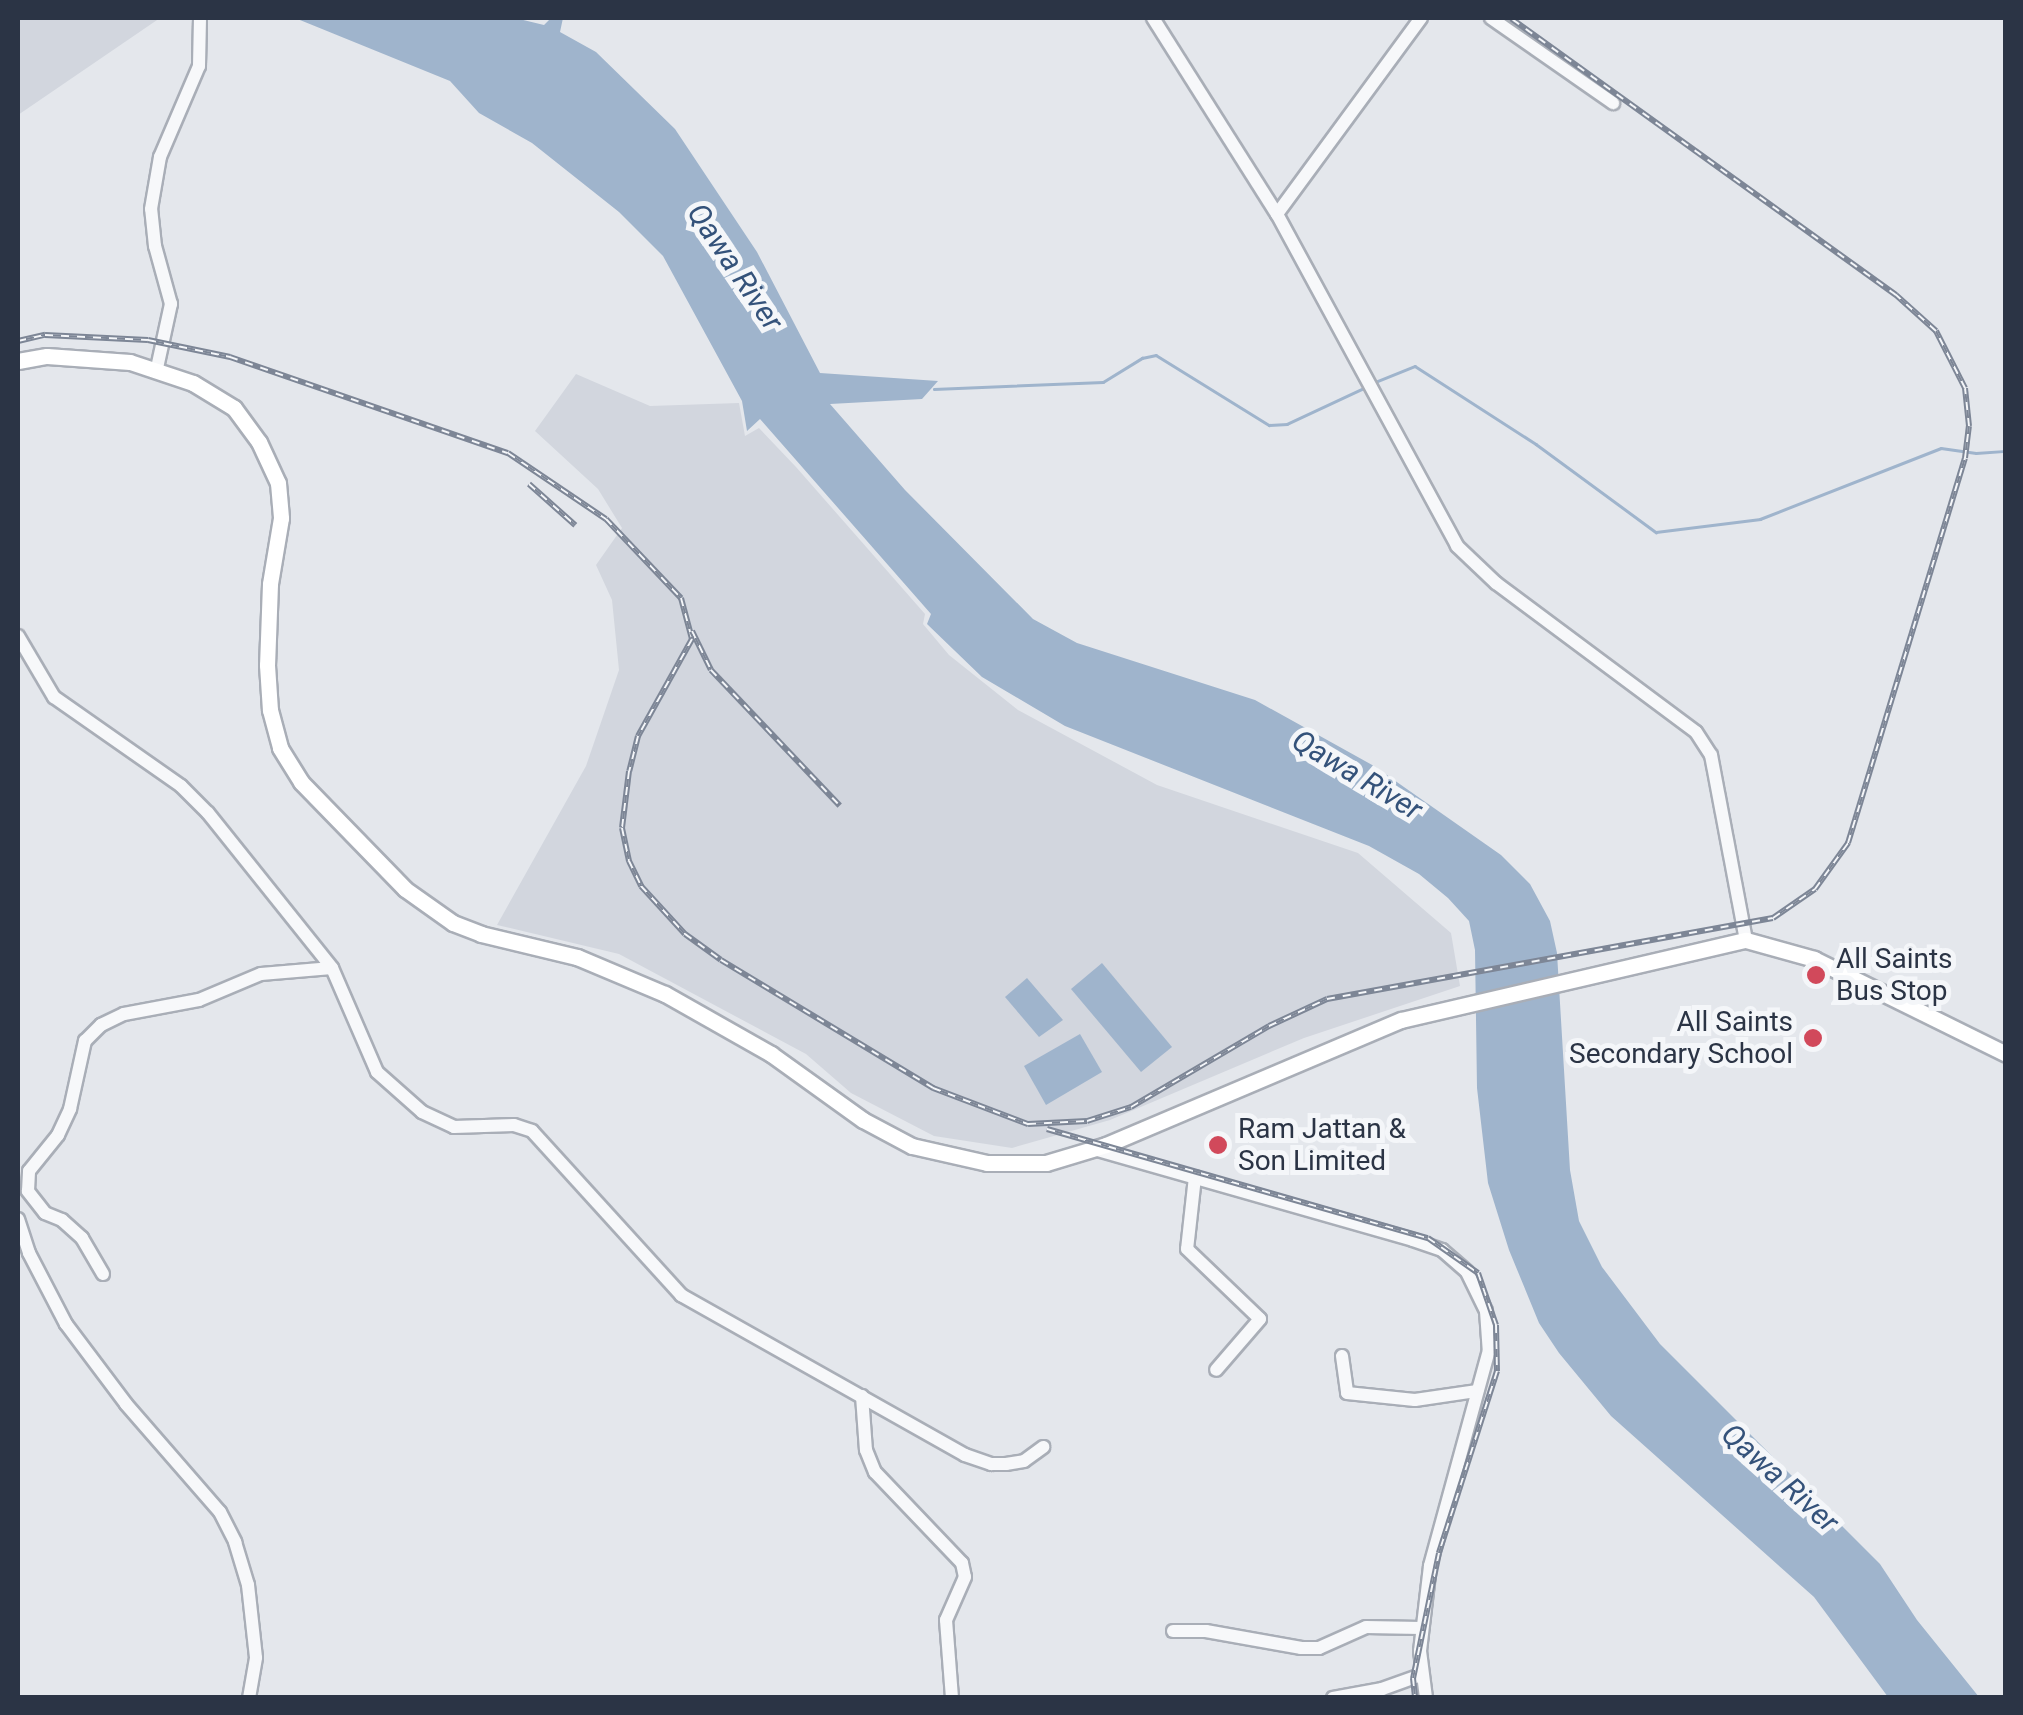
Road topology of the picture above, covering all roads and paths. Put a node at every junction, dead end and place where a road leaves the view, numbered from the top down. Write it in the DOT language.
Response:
graph roads {
  1 [pos="200,18"];
  2 [pos="1152,18"];
  3 [pos="1421,18"];
  4 [pos="1491,18"];
  5 [pos="1614,103"];
  6 [pos="1276,214"];
  7 [pos="18,361"];
  8 [pos="156,368"];
  9 [pos="18,636"];
  10 [pos="1746,940"];
  11 [pos="332,968"];
  12 [pos="2006,1054"];
  13 [pos="1094,1149"];
  14 [pos="1195,1177"];
  15 [pos="18,1219"];
  16 [pos="102,1274"];
  17 [pos="1342,1356"];
  18 [pos="1216,1370"];
  19 [pos="1477,1391"];
  20 [pos="862,1396"];
  21 [pos="1043,1448"];
  22 [pos="1421,1628"];
  23 [pos="1174,1631"];
  24 [pos="1421,1674"];
  25 [pos="249,1698"];
  26 [pos="952,1698"];
  27 [pos="1333,1698"];
  28 [pos="1426,1698"];
  1 -- 8 [label="street"];
  2 -- 6 [label="street"];
  3 -- 6 [label="street"];
  4 -- 5 [label="street"];
  6 -- 10 [label="street"];
  7 -- 8 [label="main road"];
  8 -- 13 [label="main road"];
  9 -- 11 [label="street"];
  10 -- 12 [label="main road"];
  10 -- 13 [label="main road"];
  11 -- 16 [label="street"];
  11 -- 20 [label="street"];
  13 -- 14 [label="street"];
  14 -- 18 [label="street"];
  14 -- 19 [label="street"];
  15 -- 25 [label="street"];
  17 -- 19 [label="street"];
  19 -- 22 [label="street"];
  20 -- 21 [label="street"];
  20 -- 26 [label="street"];
  22 -- 23 [label="street"];
  22 -- 24 [label="street"];
  24 -- 27 [label="street"];
  24 -- 28 [label="street"];
}
